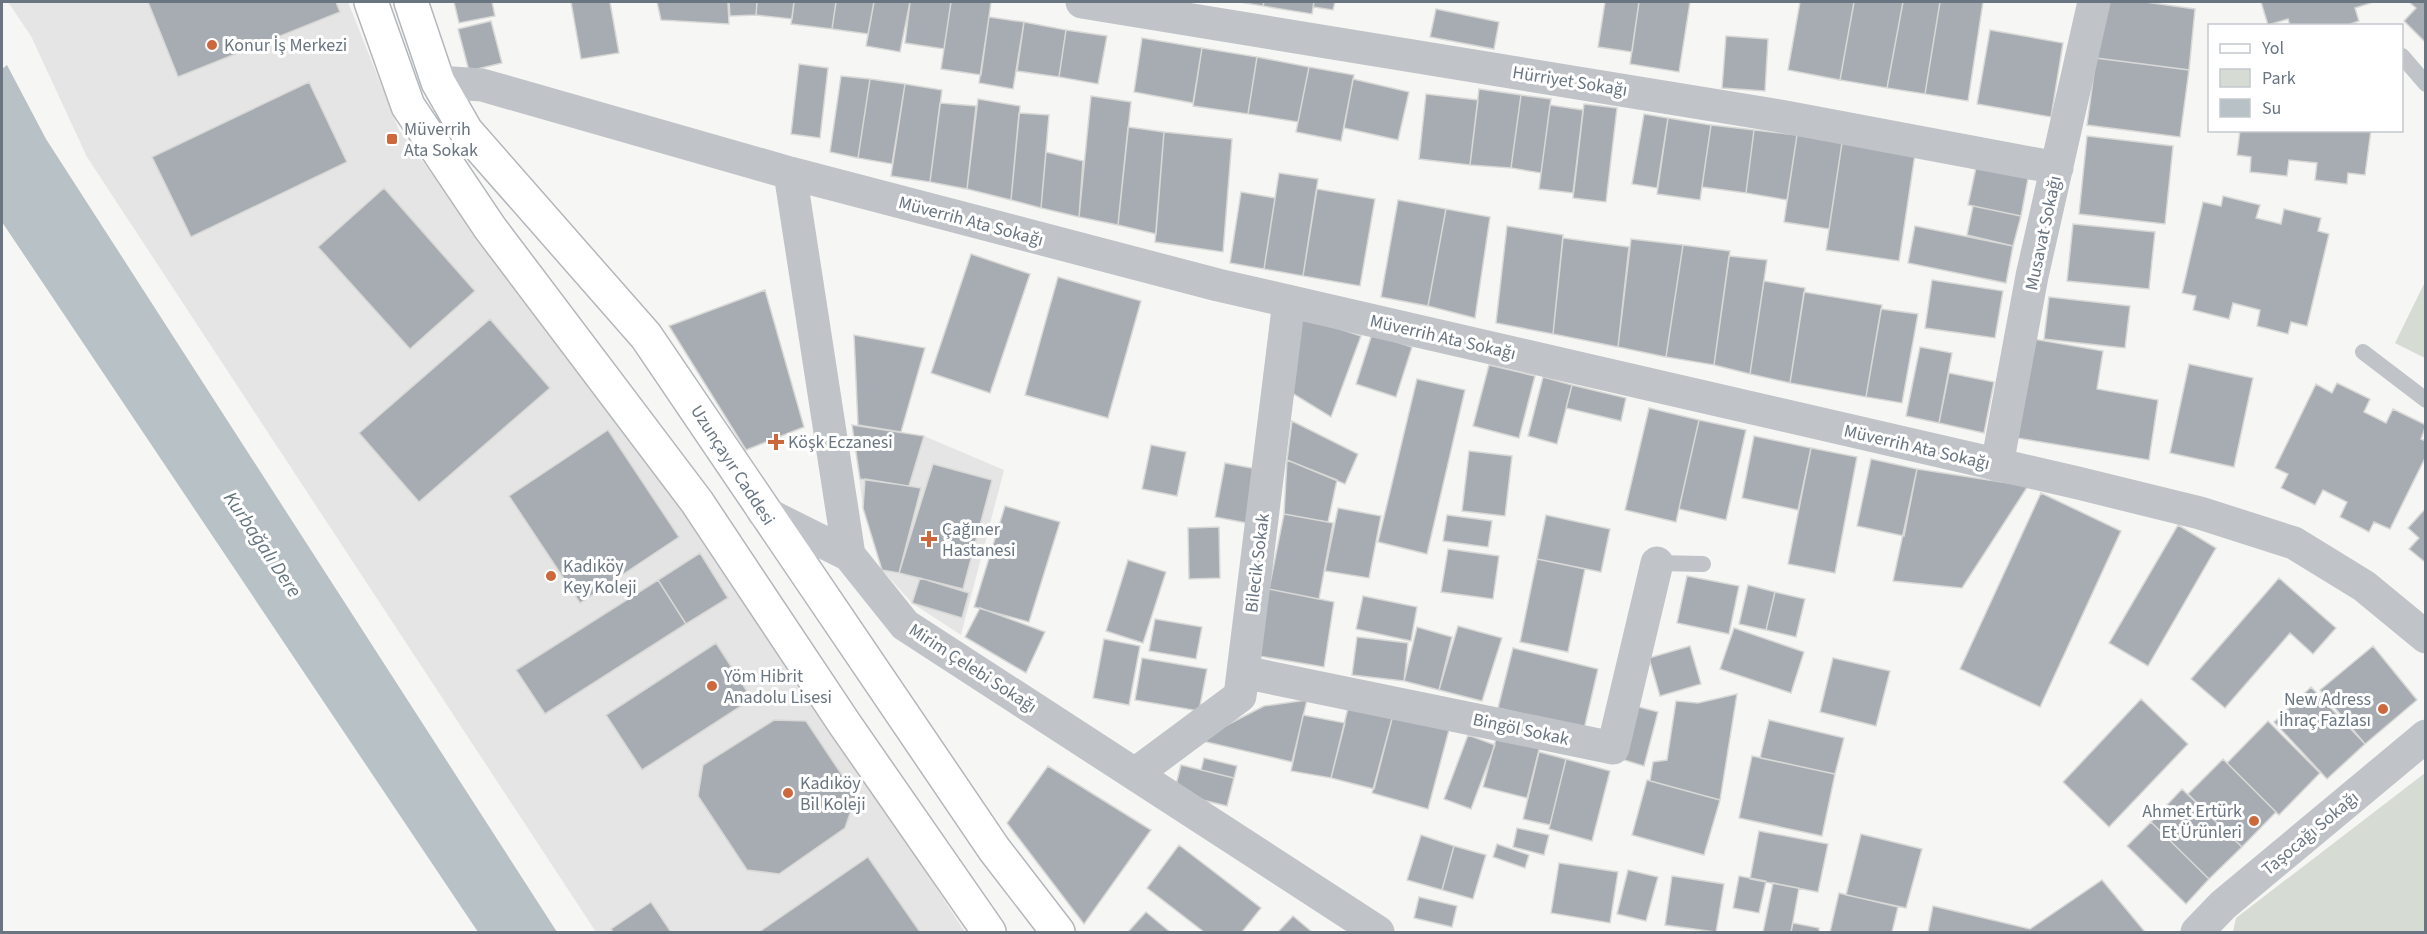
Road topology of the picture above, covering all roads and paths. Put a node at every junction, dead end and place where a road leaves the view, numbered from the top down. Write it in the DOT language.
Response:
graph roads {
  1 [pos="371,2"];
  2 [pos="411,2"];
  3 [pos="1082,2"];
  4 [pos="2094,2"];
  5 [pos="2403,57"];
  6 [pos="438,82"];
  7 [pos="2426,84"];
  8 [pos="2057,168"];
  9 [pos="790,173"];
  10 [pos="1289,301"];
  11 [pos="2363,352"];
  12 [pos="2426,400"];
  13 [pos="1997,465"];
  14 [pos="763,512"];
  15 [pos="849,555"];
  16 [pos="1657,563"];
  17 [pos="1703,564"];
  18 [pos="2426,637"];
  19 [pos="1243,672"];
  20 [pos="2426,736"];
  21 [pos="1136,774"];
  22 [pos="989,933"];
  23 [pos="1058,933"];
  24 [pos="1378,933"];
  25 [pos="2197,933"];
  1 -- 22 [label="main road"];
  2 -- 6 [label="main road, Uzunçayır Caddesi"];
  3 -- 8 [label="street, Hürriyet Sokağı"];
  4 -- 8 [label="street, Musavat Sokağı"];
  5 -- 7 [label="lane"];
  6 -- 9 [label="street, Müverrih Ata Sokağı"];
  6 -- 14 [label="main road, Uzunçayır Caddesi"];
  8 -- 13 [label="street, Musavat Sokağı"];
  9 -- 10 [label="street, Müverrih Ata Sokağı"];
  9 -- 15 [label="street"];
  10 -- 13 [label="street, Müverrih Ata Sokağı"];
  10 -- 19 [label="street, Bilecik Sokak"];
  11 -- 12 [label="lane"];
  13 -- 18 [label="street, Müverrih Ata Sokağı"];
  14 -- 15 [label="street"];
  14 -- 23 [label="main road, Uzunçayır Caddesi"];
  15 -- 21 [label="street, Mirim Çelebi Sokağı"];
  16 -- 17 [label="lane"];
  16 -- 19 [label="street, Bingöl Sokak"];
  19 -- 21 [label="street, Bilecik Sokak"];
  20 -- 25 [label="street, Taşocağı Sokağı"];
  21 -- 24 [label="street, Mirim Çelebi Sokağı"];
}
